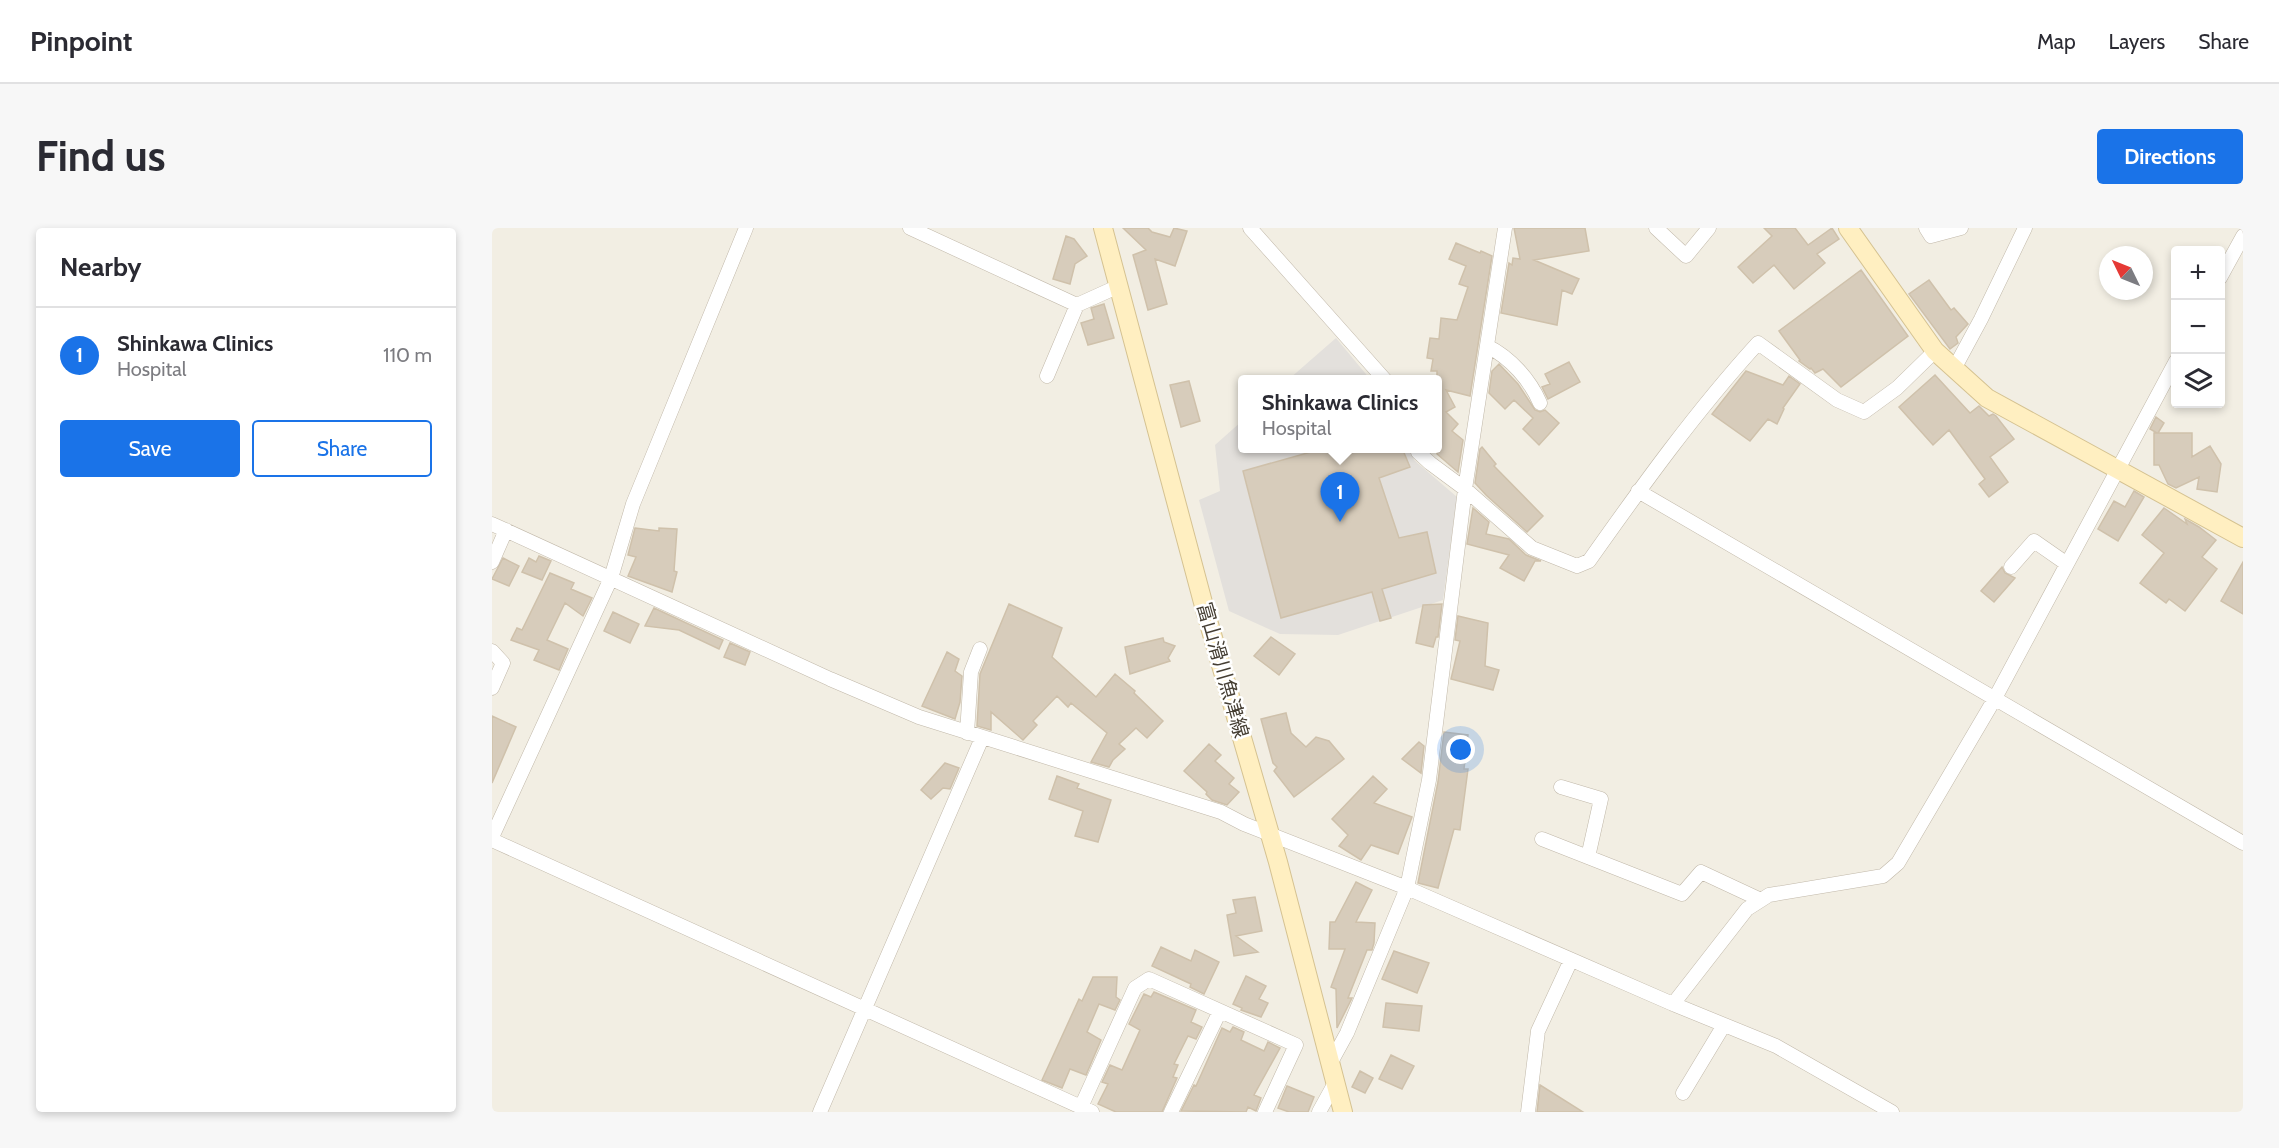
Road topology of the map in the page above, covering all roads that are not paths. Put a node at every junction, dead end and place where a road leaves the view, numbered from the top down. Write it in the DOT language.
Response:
graph roads {
  1 [pos="746,228"];
  2 [pos="910,228"];
  3 [pos="1103,228"];
  4 [pos="1250,228"];
  5 [pos="1505,228"];
  6 [pos="1656,228"];
  7 [pos="1709,228"];
  8 [pos="1848,228"];
  9 [pos="1926,228"];
  10 [pos="1961,228"];
  11 [pos="2025,228"];
  12 [pos="2243,236"];
  13 [pos="2225,269"];
  14 [pos="1119,286"];
  15 [pos="1077,305"];
  16 [pos="1487,346"];
  17 [pos="1935,351"];
  18 [pos="1954,369"];
  19 [pos="2171,369"];
  20 [pos="1381,375"];
  21 [pos="1047,376"];
  22 [pos="1540,403"];
  23 [pos="1418,453"];
  24 [pos="2117,470"];
  25 [pos="1465,489"];
  26 [pos="1638,491"];
  27 [pos="492,524"];
  28 [pos="507,530"];
  29 [pos="2243,538"];
  30 [pos="492,562"];
  31 [pos="2067,564"];
  32 [pos="2011,567"];
  33 [pos="611,578"];
  34 [pos="980,649"];
  35 [pos="492,651"];
  36 [pos="492,688"];
  37 [pos="1994,700"];
  38 [pos="967,733"];
  39 [pos="982,738"];
  40 [pos="1561,787"];
  41 [pos="1270,834"];
  42 [pos="492,838"];
  43 [pos="1542,838"];
  44 [pos="2243,843"];
  45 [pos="1588,857"];
  46 [pos="1407,888"];
  47 [pos="1761,900"];
  48 [pos="1571,960"];
  49 [pos="1673,1004"];
  50 [pos="865,1010"];
  51 [pos="1220,1011"];
  52 [pos="1724,1025"];
  53 [pos="1330,1064"];
  54 [pos="1335,1083"];
  55 [pos="1683,1093"];
  56 [pos="1086,1109"];
  57 [pos="820,1112"];
  58 [pos="1171,1112"];
  59 [pos="1265,1112"];
  60 [pos="1319,1112"];
  61 [pos="1343,1112"];
  62 [pos="1528,1112"];
  63 [pos="1892,1112"];
  1 -- 33 [label="street"];
  2 -- 15 [label="street"];
  3 -- 14 [label="main road, 富山滑川魚津線"];
  4 -- 20 [label="street"];
  5 -- 16 [label="street"];
  6 -- 7 [label="street"];
  8 -- 17 [label="main road"];
  9 -- 10 [label="street"];
  11 -- 18 [label="street"];
  12 -- 13 [label="street"];
  14 -- 15 [label="street"];
  14 -- 41 [label="main road, 富山滑川魚津線"];
  15 -- 21 [label="street"];
  16 -- 22 [label="street"];
  16 -- 25 [label="street"];
  17 -- 18 [label="main road"];
  17 -- 26 [label="street"];
  18 -- 24 [label="main road"];
  19 -- 24 [label="street"];
  23 -- 25 [label="street"];
  24 -- 29 [label="main road"];
  24 -- 31 [label="street"];
  25 -- 26 [label="street"];
  25 -- 46 [label="street"];
  26 -- 37 [label="street"];
  27 -- 28 [label="street"];
  28 -- 30 [label="street"];
  28 -- 33 [label="street"];
  31 -- 32 [label="street"];
  31 -- 37 [label="street"];
  33 -- 38 [label="street"];
  33 -- 42 [label="street"];
  34 -- 38 [label="street"];
  35 -- 36 [label="street"];
  37 -- 44 [label="street"];
  37 -- 47 [label="street"];
  38 -- 39 [label="street"];
  39 -- 41 [label="street"];
  39 -- 50 [label="street"];
  40 -- 45 [label="street"];
  41 -- 46 [label="street"];
  41 -- 53 [label="main road, 富山滑川魚津線"];
  42 -- 50 [label="street"];
  43 -- 45 [label="street"];
  45 -- 47 [label="street"];
  46 -- 48 [label="street"];
  46 -- 53 [label="street"];
  47 -- 49 [label="street"];
  48 -- 49 [label="street"];
  48 -- 62 [label="street"];
  49 -- 52 [label="street"];
  50 -- 56 [label="street"];
  50 -- 57 [label="street"];
  51 -- 56 [label="street"];
  51 -- 58 [label="street"];
  51 -- 59 [label="street"];
  52 -- 55 [label="street"];
  52 -- 63 [label="street"];
  53 -- 54 [label="main road, 富山滑川魚津線"];
  54 -- 60 [label="street"];
  54 -- 61 [label="main road, 富山滑川魚津線"];
}
